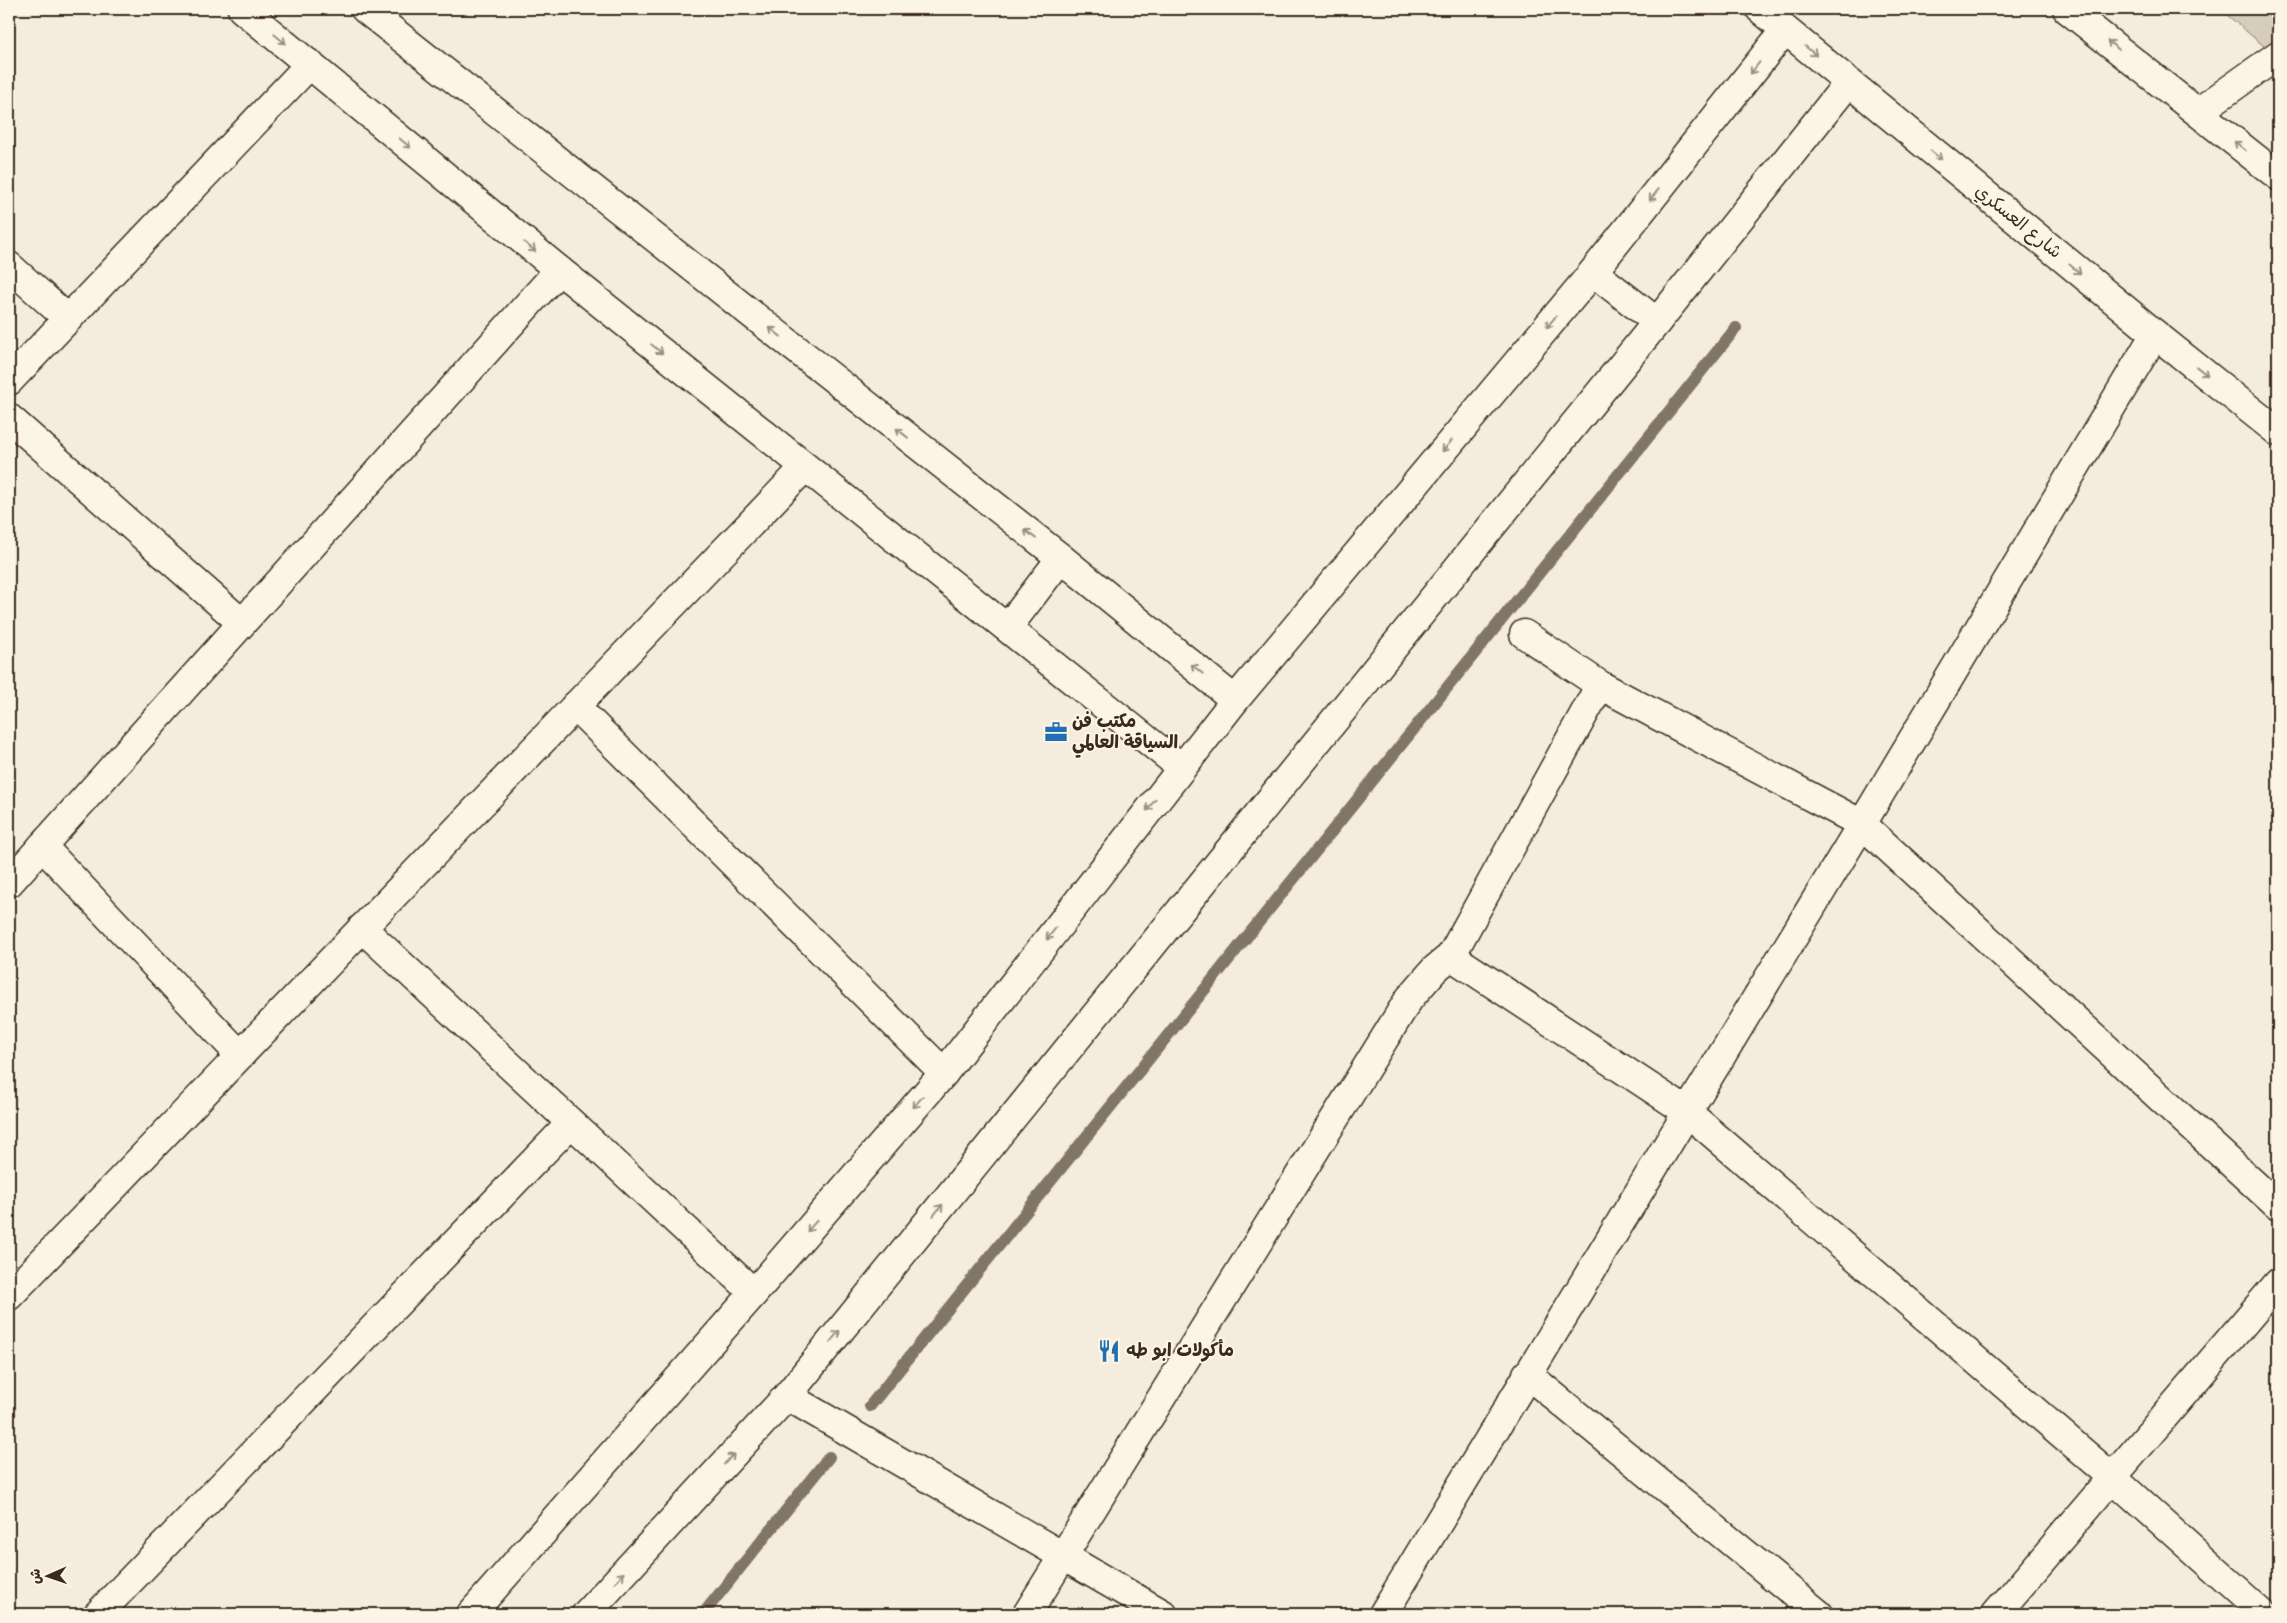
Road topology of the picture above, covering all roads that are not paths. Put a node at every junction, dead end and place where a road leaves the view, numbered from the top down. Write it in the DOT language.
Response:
graph roads {
  1 [pos="242,9"];
  2 [pos="365,9"];
  3 [pos="1760,9"];
  4 [pos="2067,9"];
  5 [pos="1785,30"];
  6 [pos="2278,55"];
  7 [pos="310,64"];
  8 [pos="1848,83"];
  9 [pos="2198,112"];
  10 [pos="2278,176"];
  11 [pos="9,266"];
  12 [pos="559,270"];
  13 [pos="1593,272"];
  14 [pos="68,319"];
  15 [pos="1657,322"];
  16 [pos="2155,334"];
  17 [pos="9,381"];
  18 [pos="9,418"];
  19 [pos="2278,432"];
  20 [pos="805,467"];
  21 [pos="1061,558"];
  22 [pos="242,623"];
  23 [pos="1008,627"];
  24 [pos="1524,634"];
  25 [pos="1600,686"];
  26 [pos="1235,700"];
  27 [pos="575,706"];
  28 [pos="1181,767"];
  29 [pos="1862,824"];
  30 [pos="42,846"];
  31 [pos="9,883"];
  32 [pos="362,928"];
  33 [pos="1451,956"];
  34 [pos="240,1055"];
  35 [pos="944,1073"];
  36 [pos="1686,1111"];
  37 [pos="571,1123"];
  38 [pos="2278,1206"];
  39 [pos="2278,1283"];
  40 [pos="754,1293"];
  41 [pos="9,1296"];
  42 [pos="1527,1374"];
  43 [pos="787,1396"];
  44 [pos="2112,1478"];
  45 [pos="1064,1556"];
  46 [pos="98,1614"];
  47 [pos="471,1614"];
  48 [pos="586,1614"];
  49 [pos="1027,1614"];
  50 [pos="1163,1614"];
  51 [pos="1383,1614"];
  52 [pos="1819,1614"];
  53 [pos="1996,1614"];
  54 [pos="2264,1614"];
  1 -- 7 [label="street, one-way"];
  21 -- 2 [label="street, one-way"];
  3 -- 5 [label="street, شارع العسكري"];
  9 -- 4 [label="street, one-way"];
  5 -- 8 [label="street, شارع العسكري, one-way"];
  5 -- 13 [label="street, one-way"];
  6 -- 9 [label="street"];
  7 -- 12 [label="street, one-way"];
  7 -- 14 [label="street"];
  8 -- 15 [label="street"];
  8 -- 16 [label="street, شارع العسكري, one-way"];
  10 -- 9 [label="street, one-way"];
  11 -- 14 [label="street"];
  12 -- 20 [label="street, one-way"];
  12 -- 22 [label="street"];
  13 -- 15 [label="street"];
  13 -- 26 [label="street, one-way"];
  14 -- 17 [label="street"];
  43 -- 15 [label="street, one-way"];
  16 -- 19 [label="street, شارع العسكري, one-way"];
  16 -- 29 [label="street"];
  18 -- 22 [label="street"];
  20 -- 23 [label="street"];
  20 -- 27 [label="street"];
  21 -- 23 [label="street"];
  26 -- 21 [label="street, one-way"];
  22 -- 30 [label="street"];
  23 -- 28 [label="street"];
  24 -- 25 [label="street"];
  25 -- 29 [label="street"];
  25 -- 33 [label="street"];
  26 -- 28 [label="street"];
  27 -- 32 [label="street"];
  27 -- 35 [label="street"];
  28 -- 35 [label="street, one-way"];
  29 -- 36 [label="street"];
  29 -- 38 [label="street"];
  30 -- 31 [label="street"];
  30 -- 34 [label="street"];
  32 -- 34 [label="street"];
  32 -- 37 [label="street"];
  33 -- 36 [label="street"];
  33 -- 45 [label="street"];
  34 -- 41 [label="street"];
  35 -- 40 [label="street, one-way"];
  36 -- 42 [label="street"];
  36 -- 44 [label="street"];
  37 -- 40 [label="street"];
  37 -- 46 [label="street"];
  39 -- 44 [label="street"];
  40 -- 47 [label="street"];
  42 -- 51 [label="street"];
  42 -- 52 [label="street"];
  43 -- 45 [label="street"];
  48 -- 43 [label="street, one-way"];
  44 -- 53 [label="street"];
  44 -- 54 [label="street"];
  45 -- 49 [label="street"];
  45 -- 50 [label="street"];
}
